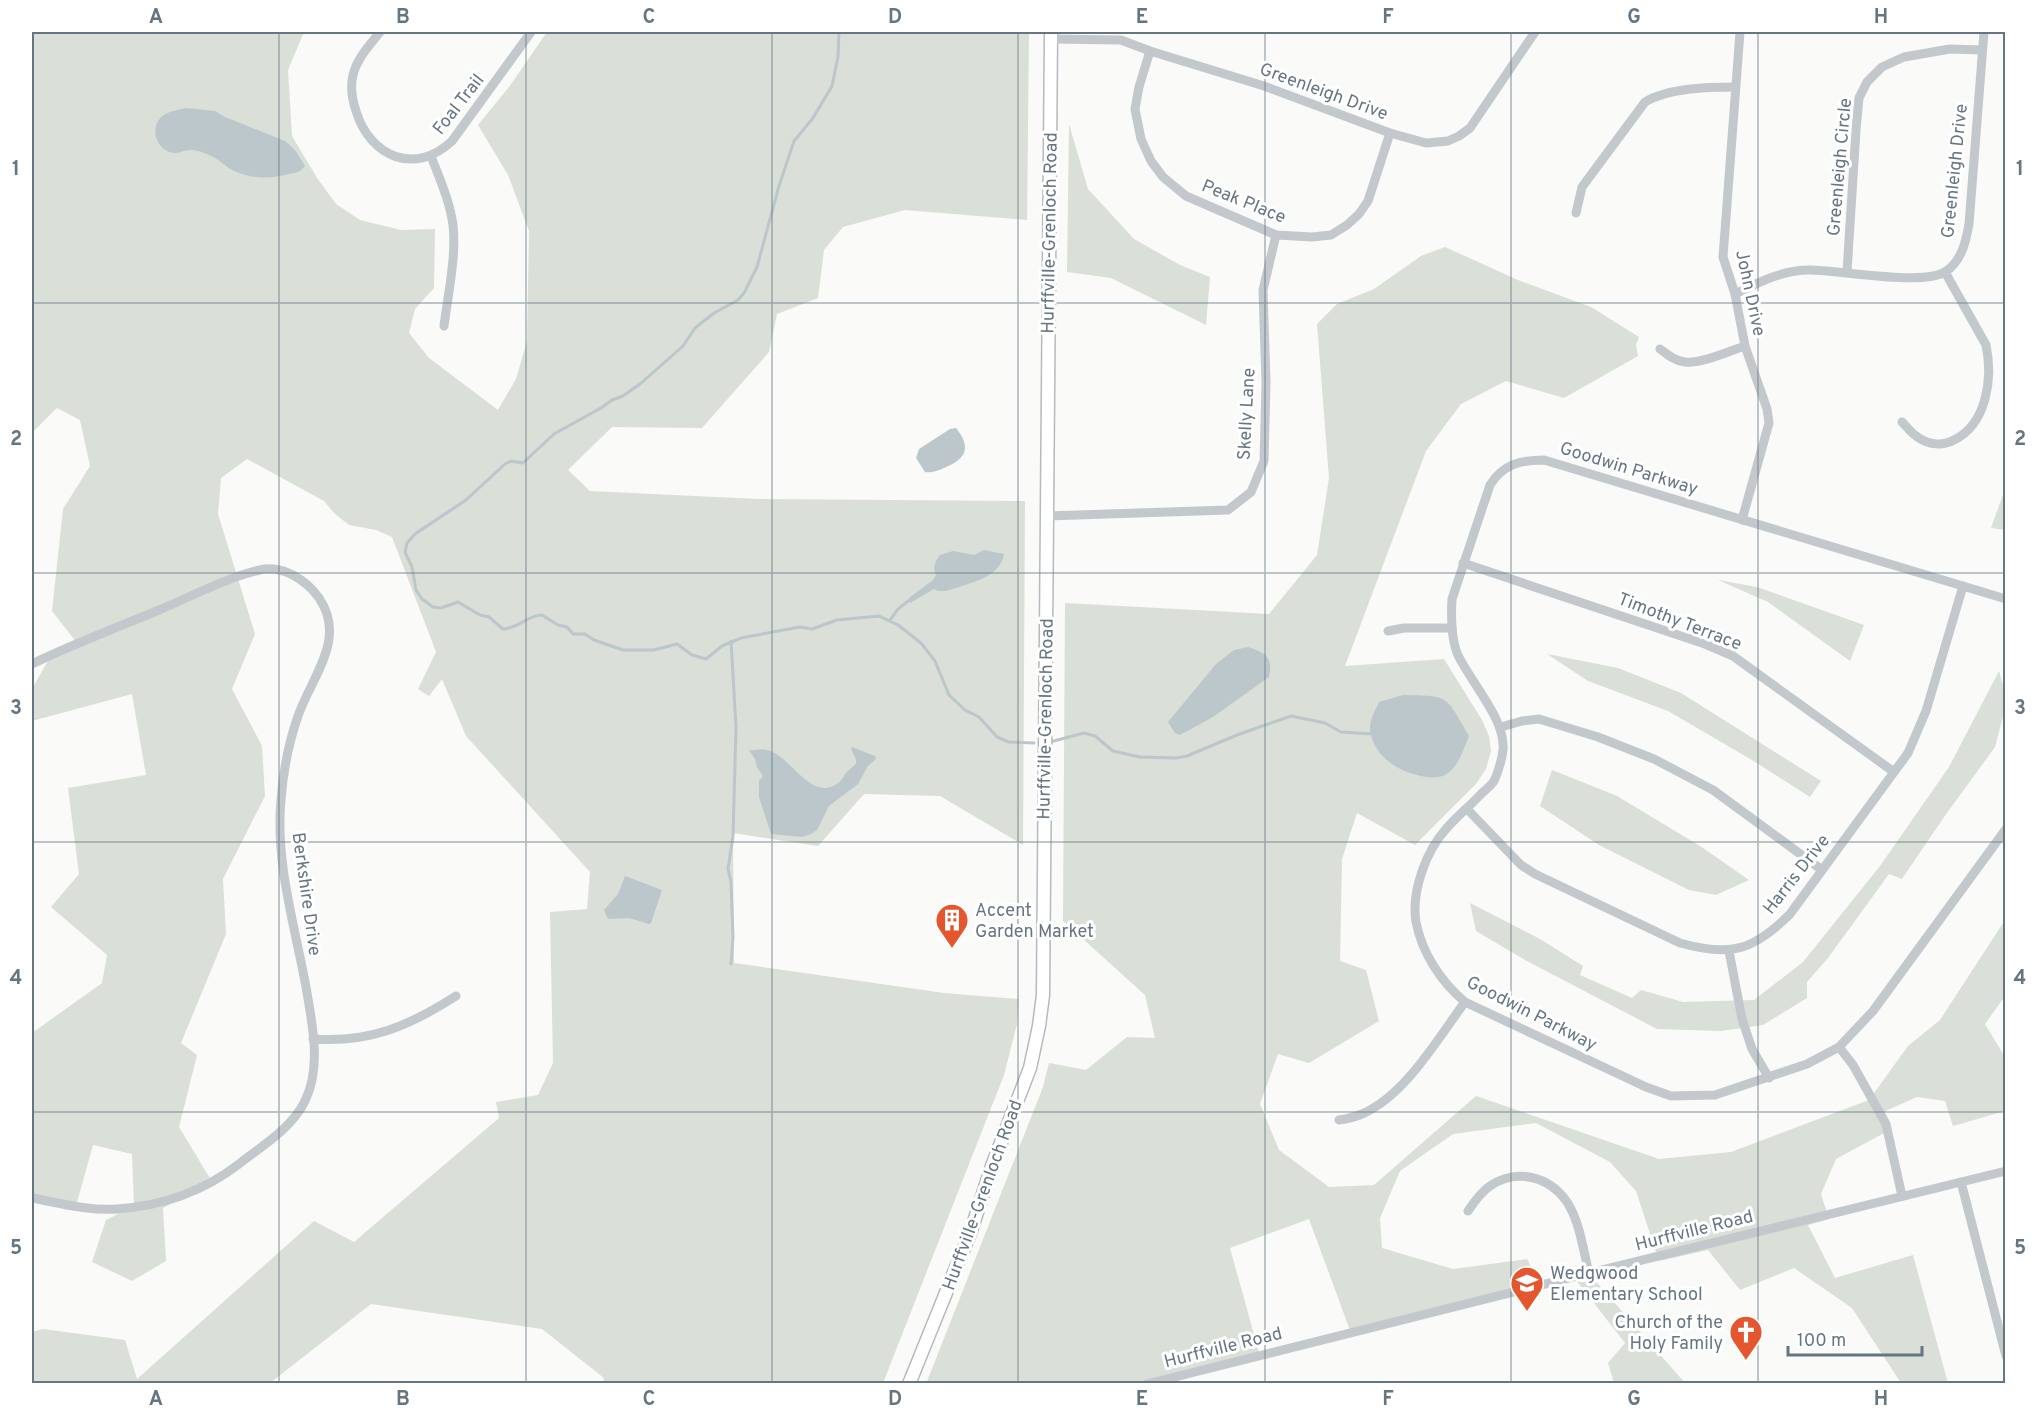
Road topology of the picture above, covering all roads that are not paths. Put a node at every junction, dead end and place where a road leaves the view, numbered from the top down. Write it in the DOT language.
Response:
graph roads {
  1 [pos="380,32"];
  2 [pos="531,32"];
  3 [pos="1535,32"];
  4 [pos="1740,32"];
  5 [pos="1984,32"];
  6 [pos="1051,35"];
  7 [pos="1982,50"];
  8 [pos="1150,51"];
  9 [pos="1735,87"];
  10 [pos="1390,133"];
  11 [pos="431,156"];
  12 [pos="1576,213"];
  13 [pos="1276,235"];
  14 [pos="1847,272"];
  15 [pos="1945,272"];
  16 [pos="1735,294"];
  17 [pos="444,326"];
  18 [pos="1745,346"];
  19 [pos="1660,349"];
  20 [pos="1902,422"];
  21 [pos="1047,516"];
  22 [pos="1742,520"];
  23 [pos="1463,563"];
  24 [pos="1963,586"];
  25 [pos="2006,599"];
  26 [pos="1452,628"];
  27 [pos="1388,632"];
  28 [pos="32,664"];
  29 [pos="1501,727"];
  30 [pos="1894,772"];
  31 [pos="1467,809"];
  32 [pos="2006,829"];
  33 [pos="1822,870"];
  34 [pos="1730,951"];
  35 [pos="456,996"];
  36 [pos="1465,1002"];
  37 [pos="313,1039"];
  38 [pos="1839,1047"];
  39 [pos="1769,1078"];
  40 [pos="1339,1120"];
  41 [pos="2006,1172"];
  42 [pos="1961,1182"];
  43 [pos="1902,1196"];
  44 [pos="32,1198"];
  45 [pos="1468,1211"];
  46 [pos="1589,1273"];
  47 [pos="2006,1356"];
  48 [pos="909,1383"];
  49 [pos="1147,1383"];
  1 -- 11 [label="street, Foal Trail"];
  2 -- 11 [label="street, Foal Trail"];
  3 -- 10 [label="street, Greenleigh Drive"];
  4 -- 9 [label="street, John Drive"];
  5 -- 7 [label="street, Greenleigh Drive"];
  6 -- 8 [label="street, Greenleigh Drive"];
  6 -- 21 [label="main road, Hurffville-Grenloch Road"];
  7 -- 14 [label="street, Greenleigh Circle"];
  7 -- 15 [label="street, Greenleigh Drive"];
  8 -- 10 [label="street, Greenleigh Drive"];
  8 -- 13 [label="street, Peak Place"];
  9 -- 12 [label="street"];
  9 -- 16 [label="street, John Drive"];
  10 -- 13 [label="street, Peak Place"];
  11 -- 17 [label="street"];
  13 -- 21 [label="street, Skelly Lane"];
  14 -- 15 [label="street"];
  14 -- 16 [label="street"];
  15 -- 20 [label="street"];
  16 -- 18 [label="street, John Drive"];
  18 -- 19 [label="street"];
  18 -- 22 [label="street, John Drive"];
  21 -- 48 [label="main road, Hurffville-Grenloch Road"];
  22 -- 23 [label="street, Goodwin Parkway"];
  22 -- 24 [label="street, Goodwin Parkway"];
  23 -- 26 [label="street, Goodwin Parkway"];
  23 -- 30 [label="street, Timothy Terrace"];
  24 -- 25 [label="street, Goodwin Parkway"];
  24 -- 30 [label="street, Harris Drive"];
  26 -- 27 [label="street"];
  26 -- 29 [label="street, Goodwin Parkway"];
  28 -- 37 [label="street, Berkshire Drive"];
  29 -- 31 [label="street, Goodwin Parkway"];
  29 -- 33 [label="street"];
  30 -- 33 [label="street, Harris Drive"];
  31 -- 34 [label="street, Harris Drive"];
  31 -- 36 [label="street, Goodwin Parkway"];
  32 -- 38 [label="street, Goodwin Parkway"];
  33 -- 34 [label="street, Harris Drive"];
  34 -- 39 [label="street"];
  35 -- 37 [label="street"];
  36 -- 39 [label="street, Goodwin Parkway"];
  36 -- 40 [label="street"];
  37 -- 44 [label="street, Berkshire Drive"];
  38 -- 39 [label="street, Goodwin Parkway"];
  38 -- 43 [label="street"];
  41 -- 42 [label="street, Hurffville Road"];
  42 -- 43 [label="street, Hurffville Road"];
  42 -- 47 [label="street"];
  43 -- 46 [label="street, Hurffville Road"];
  45 -- 46 [label="street"];
  46 -- 49 [label="street, Hurffville Road"];
}
